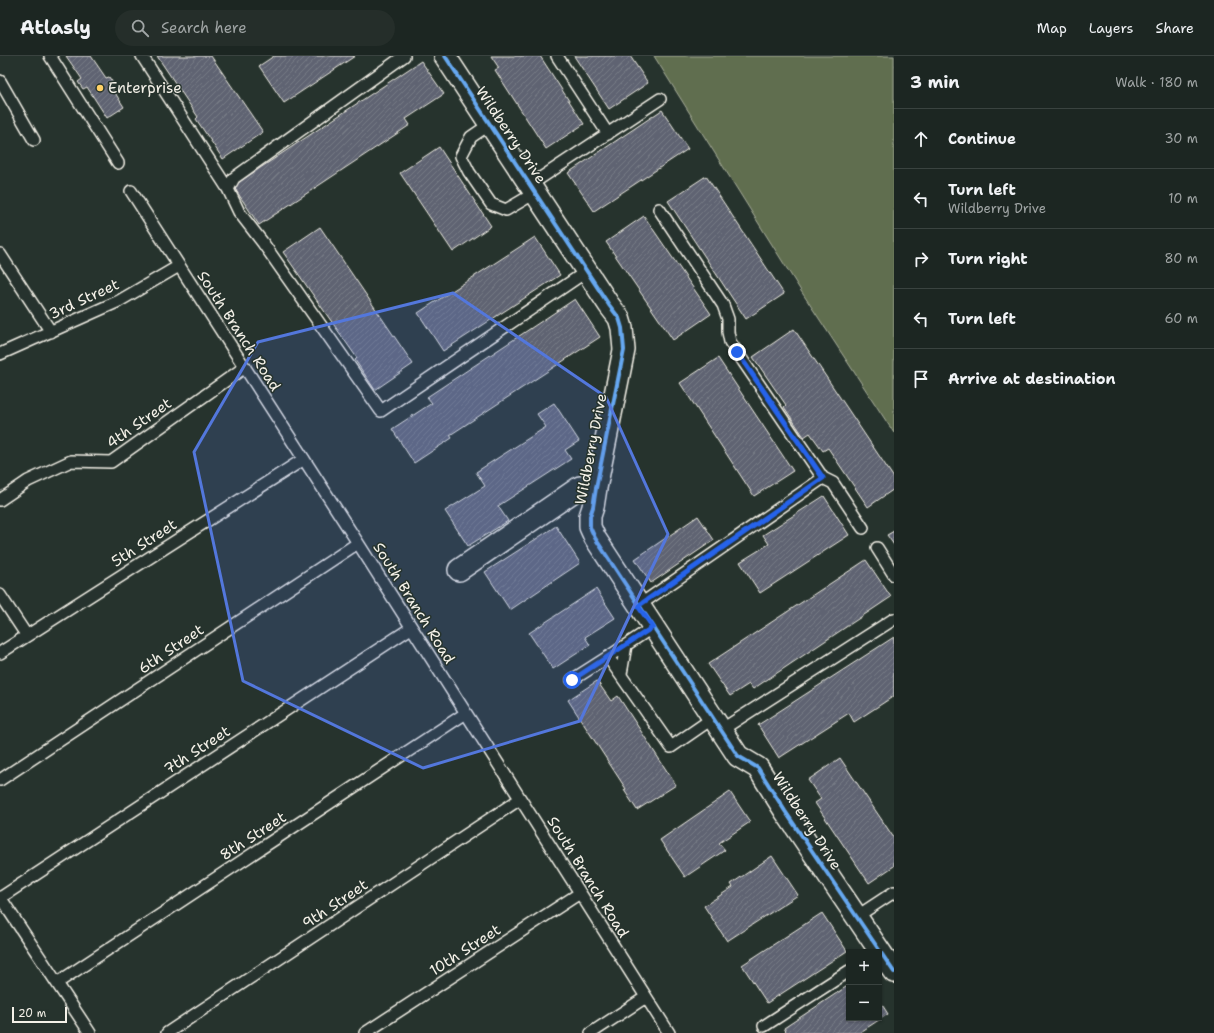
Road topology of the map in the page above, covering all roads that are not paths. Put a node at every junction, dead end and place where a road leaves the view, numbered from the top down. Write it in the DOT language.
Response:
graph roads {
  1 [pos="50,56"];
  2 [pos="142,56"];
  3 [pos="404,56"];
  4 [pos="445,56"];
  5 [pos="557,56"];
  6 [pos="0,82"];
  7 [pos="660,99"];
  8 [pos="490,124"];
  9 [pos="608,134"];
  10 [pos="34,140"];
  11 [pos="118,163"];
  12 [pos="228,189"];
  13 [pos="533,189"];
  14 [pos="131,191"];
  15 [pos="659,209"];
  16 [pos="0,254"];
  17 [pos="179,266"];
  18 [pos="587,271"];
  19 [pos="51,332"];
  20 [pos="0,354"];
  21 [pos="245,367"];
  22 [pos="304,459"];
  23 [pos="823,478"];
  24 [pos="596,488"];
  25 [pos="0,500"];
  26 [pos="863,528"];
  27 [pos="358,543"];
  28 [pos="877,548"];
  29 [pos="459,570"];
  30 [pos="894,575"];
  31 [pos="0,595"];
  32 [pos="638,606"];
  33 [pos="894,619"];
  34 [pos="653,627"];
  35 [pos="411,628"];
  36 [pos="27,636"];
  37 [pos="626,645"];
  38 [pos="0,653"];
  39 [pos="608,656"];
  40 [pos="621,674"];
  41 [pos="572,680"];
  42 [pos="466,713"];
  43 [pos="717,724"];
  44 [pos="0,780"];
  45 [pos="520,799"];
  46 [pos="894,892"];
  47 [pos="580,893"];
  48 [pos="0,898"];
  49 [pos="856,917"];
  50 [pos="877,949"];
  51 [pos="882,956"];
  52 [pos="894,972"];
  53 [pos="846,973"];
  54 [pos="57,983"];
  55 [pos="646,997"];
  56 [pos="764,1026"];
  57 [pos="90,1033"];
  58 [pos="167,1033"];
  59 [pos="365,1033"];
  60 [pos="591,1033"];
  61 [pos="669,1033"];
  1 -- 11 [label="lane"];
  2 -- 12 [label="lane"];
  3 -- 12 [label="lane"];
  4 -- 8 [label="street, Wildberry Drive"];
  5 -- 9 [label="lane"];
  6 -- 10 [label="lane"];
  7 -- 9 [label="lane"];
  8 -- 13 [label="street, Wildberry Drive"];
  8 -- 13 [label="lane"];
  9 -- 13 [label="lane"];
  12 -- 18 [label="lane"];
  13 -- 18 [label="street, Wildberry Drive"];
  14 -- 17 [label="lane, South Branch Road"];
  15 -- 23 [label="lane"];
  16 -- 19 [label="lane"];
  17 -- 19 [label="lane, 3rd Street"];
  17 -- 21 [label="lane, South Branch Road"];
  18 -- 24 [label="street, Wildberry Drive"];
  19 -- 20 [label="lane, 3rd Street"];
  21 -- 22 [label="lane, South Branch Road"];
  21 -- 25 [label="lane, 4th Street"];
  22 -- 27 [label="lane, South Branch Road"];
  22 -- 36 [label="lane, 5th Street"];
  23 -- 26 [label="lane"];
  23 -- 32 [label="lane"];
  24 -- 29 [label="street"];
  24 -- 32 [label="street, Wildberry Drive"];
  27 -- 35 [label="lane, South Branch Road"];
  27 -- 44 [label="lane, 6th Street"];
  28 -- 30 [label="lane"];
  31 -- 36 [label="lane"];
  32 -- 34 [label="street, Wildberry Drive"];
  33 -- 43 [label="lane"];
  34 -- 37 [label="lane"];
  34 -- 43 [label="street, Wildberry Drive"];
  35 -- 42 [label="lane, South Branch Road"];
  35 -- 48 [label="lane, 7th Street"];
  36 -- 38 [label="lane, 5th Street"];
  37 -- 39 [label="lane"];
  37 -- 40 [label="lane"];
  39 -- 40 [label="lane"];
  39 -- 41 [label="lane"];
  40 -- 43 [label="lane"];
  42 -- 45 [label="lane, South Branch Road"];
  42 -- 54 [label="lane, 8th Street"];
  43 -- 49 [label="street, Wildberry Drive"];
  45 -- 47 [label="lane, South Branch Road"];
  45 -- 58 [label="lane, 9th Street"];
  46 -- 49 [label="lane"];
  47 -- 55 [label="lane, South Branch Road"];
  47 -- 59 [label="lane, 10th Street"];
  48 -- 54 [label="lane"];
  49 -- 50 [label="street, Wildberry Drive"];
  51 -- 52 [label="street, Wildberry Drive"];
  53 -- 56 [label="lane"];
  54 -- 57 [label="lane"];
  55 -- 60 [label="lane"];
  55 -- 61 [label="lane, South Branch Road"];
}
